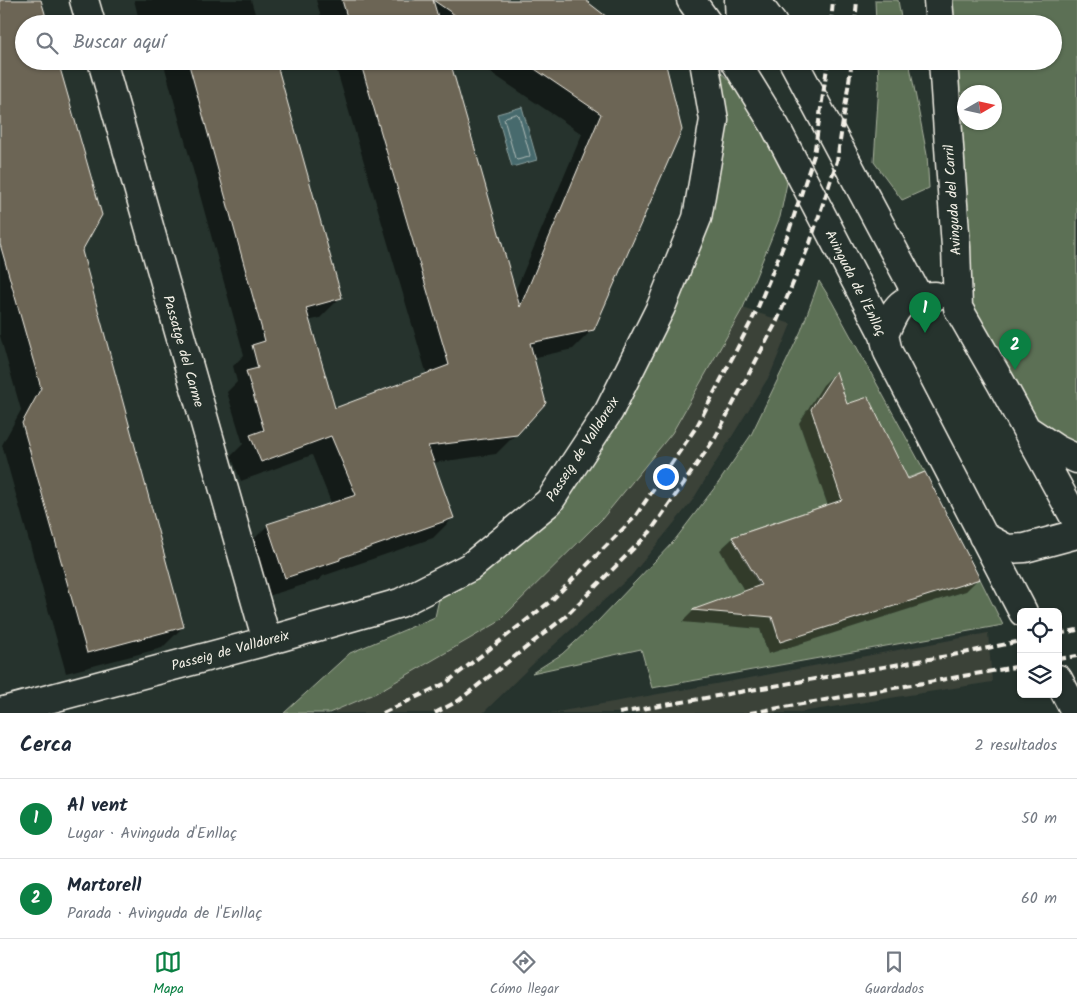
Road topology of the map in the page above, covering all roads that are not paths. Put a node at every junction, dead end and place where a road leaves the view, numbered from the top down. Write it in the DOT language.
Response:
graph roads {
  1 [pos="84,0"];
  2 [pos="674,0"];
  3 [pos="691,0"];
  4 [pos="739,0"];
  5 [pos="755,0"];
  6 [pos="772,0"];
  7 [pos="938,0"];
  8 [pos="88,15"];
  9 [pos="682,15"];
  10 [pos="702,15"];
  11 [pos="740,15"];
  12 [pos="766,15"];
  13 [pos="775,15"];
  14 [pos="939,15"];
  15 [pos="105,70"];
  16 [pos="706,70"];
  17 [pos="744,70"];
  18 [pos="798,70"];
  19 [pos="944,70"];
  20 [pos="918,296"];
  21 [pos="958,308"];
  22 [pos="884,336"];
  23 [pos="1026,429"];
  24 [pos="1077,459"];
  25 [pos="1071,511"];
  26 [pos="1077,534"];
  27 [pos="983,536"];
  28 [pos="1044,543"];
  29 [pos="1021,608"];
  30 [pos="267,641"];
  31 [pos="1062,687"];
  32 [pos="0,712"];
  33 [pos="1076,713"];
  1 -- 8 [label="street"];
  2 -- 9 [label="street"];
  3 -- 10 [label="street"];
  4 -- 11 [label="street"];
  5 -- 12 [label="street"];
  6 -- 13 [label="street"];
  7 -- 14 [label="street"];
  15 -- 30 [label="street, Passatge del Carme"];
  16 -- 30 [label="street, Passeig de Valldoreix"];
  17 -- 22 [label="street, Avinguda de l'Enllaç"];
  18 -- 20 [label="street"];
  19 -- 21 [label="street, Avinguda del Carril"];
  20 -- 21 [label="street"];
  20 -- 22 [label="street"];
  21 -- 23 [label="street"];
  22 -- 27 [label="street, Avinguda de l'Enllaç"];
  23 -- 24 [label="street"];
  23 -- 25 [label="street"];
  25 -- 28 [label="street"];
  26 -- 28 [label="street"];
  27 -- 28 [label="street"];
  27 -- 29 [label="street, Avinguda de l'Enllaç"];
  30 -- 32 [label="street, Passeig de Valldoreix"];
  31 -- 33 [label="street"];
}
